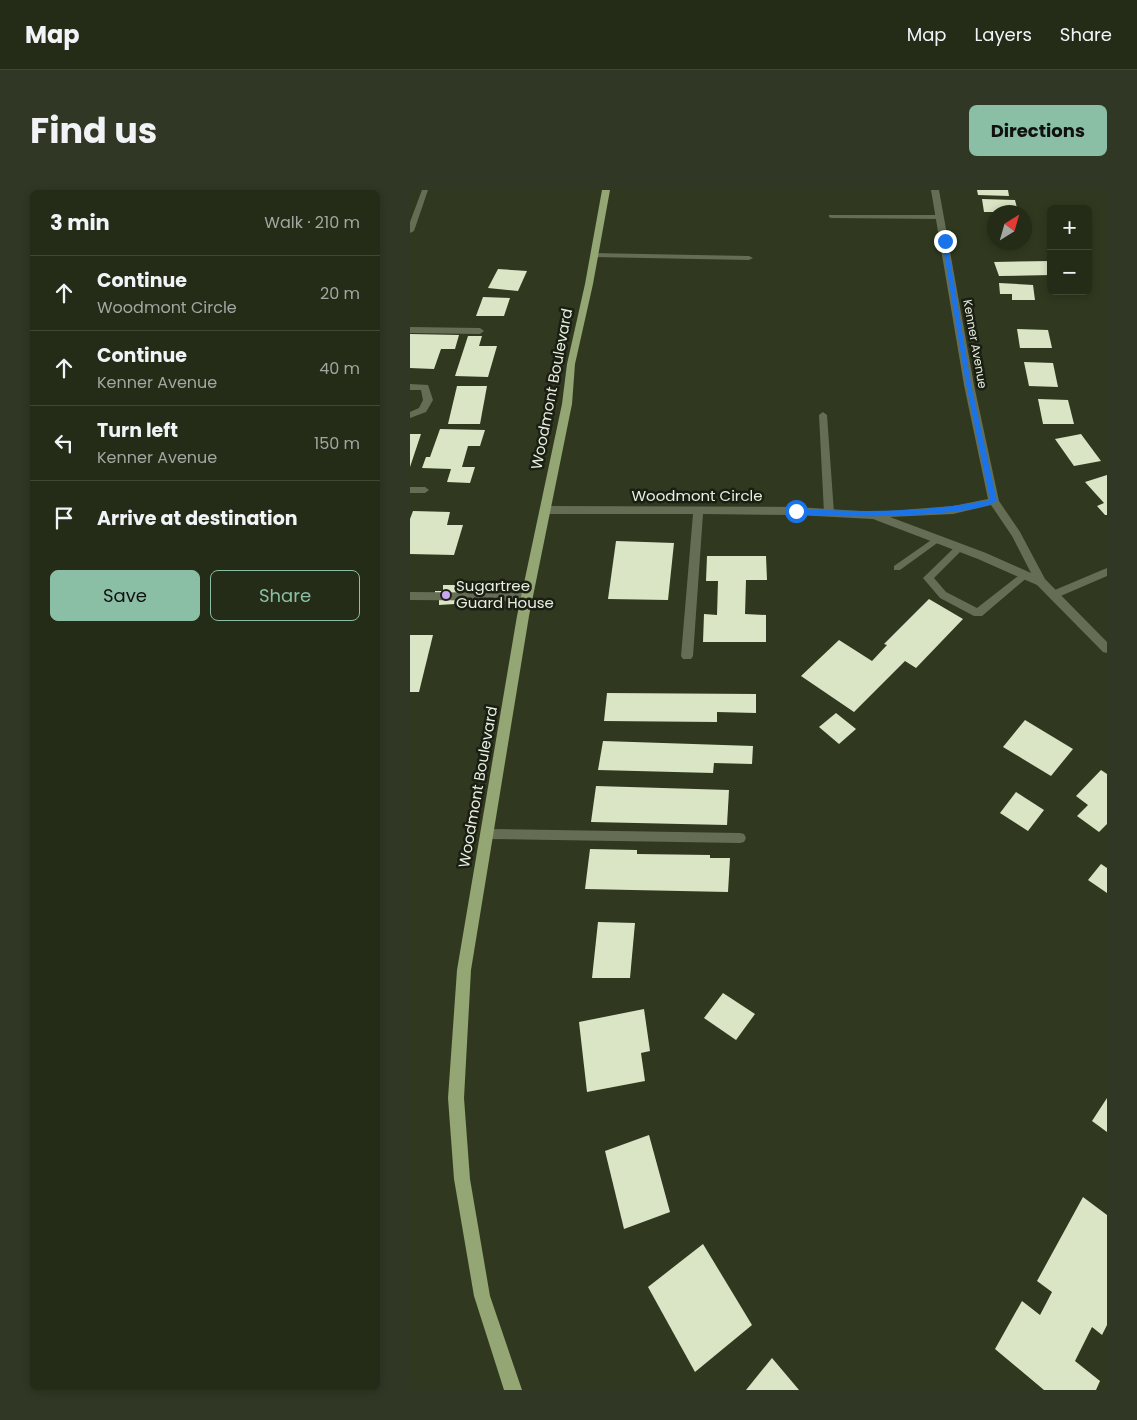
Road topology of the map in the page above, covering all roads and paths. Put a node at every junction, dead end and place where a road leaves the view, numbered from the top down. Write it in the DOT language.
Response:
graph roads {
  1 [pos="425,190"];
  2 [pos="606,190"];
  3 [pos="935,190"];
  4 [pos="831,216"];
  5 [pos="940,217"];
  6 [pos="410,231"];
  7 [pos="594,254"];
  8 [pos="749,258"];
  9 [pos="410,330"];
  10 [pos="480,331"];
  11 [pos="410,387"];
  12 [pos="823,415"];
  13 [pos="410,416"];
  14 [pos="410,490"];
  15 [pos="425,490"];
  16 [pos="994,501"];
  17 [pos="545,510"];
  18 [pos="698,510"];
  19 [pos="829,513"];
  20 [pos="874,515"];
  21 [pos="937,539"];
  22 [pos="960,547"];
  23 [pos="897,568"];
  24 [pos="1107,572"];
  25 [pos="1025,575"];
  26 [pos="1041,582"];
  27 [pos="1053,595"];
  28 [pos="410,596"];
  29 [pos="527,597"];
  30 [pos="1107,649"];
  31 [pos="687,656"];
  32 [pos="487,834"];
  33 [pos="740,838"];
  34 [pos="514,1390"];
  1 -- 6 [label="lane"];
  2 -- 7 [label="main road, Woodmont Boulevard"];
  3 -- 5 [label="street, Kenner Avenue"];
  4 -- 5 [label="lane"];
  5 -- 16 [label="street, Kenner Avenue"];
  7 -- 8 [label="lane"];
  7 -- 17 [label="main road, Woodmont Boulevard"];
  9 -- 10 [label="street"];
  11 -- 13 [label="street"];
  12 -- 19 [label="lane"];
  14 -- 15 [label="lane"];
  16 -- 20 [label="street"];
  16 -- 26 [label="street, Kenner Avenue"];
  17 -- 18 [label="street, Woodmont Circle"];
  17 -- 29 [label="main road, Woodmont Boulevard"];
  18 -- 19 [label="street, Woodmont Circle"];
  18 -- 31 [label="street"];
  19 -- 20 [label="street, Woodmont Circle"];
  20 -- 21 [label="street, Woodmont Circle"];
  21 -- 22 [label="street, Woodmont Circle"];
  21 -- 23 [label="lane"];
  22 -- 25 [label="street, Woodmont Circle"];
  22 -- 25 [label="lane"];
  24 -- 27 [label="lane"];
  25 -- 26 [label="street, Woodmont Circle"];
  26 -- 27 [label="street, Woodmont Circle"];
  27 -- 30 [label="street, Woodmont Circle"];
  28 -- 29 [label="street"];
  29 -- 32 [label="main road, Woodmont Boulevard"];
  32 -- 33 [label="lane"];
  32 -- 34 [label="main road, Woodmont Boulevard"];
}
